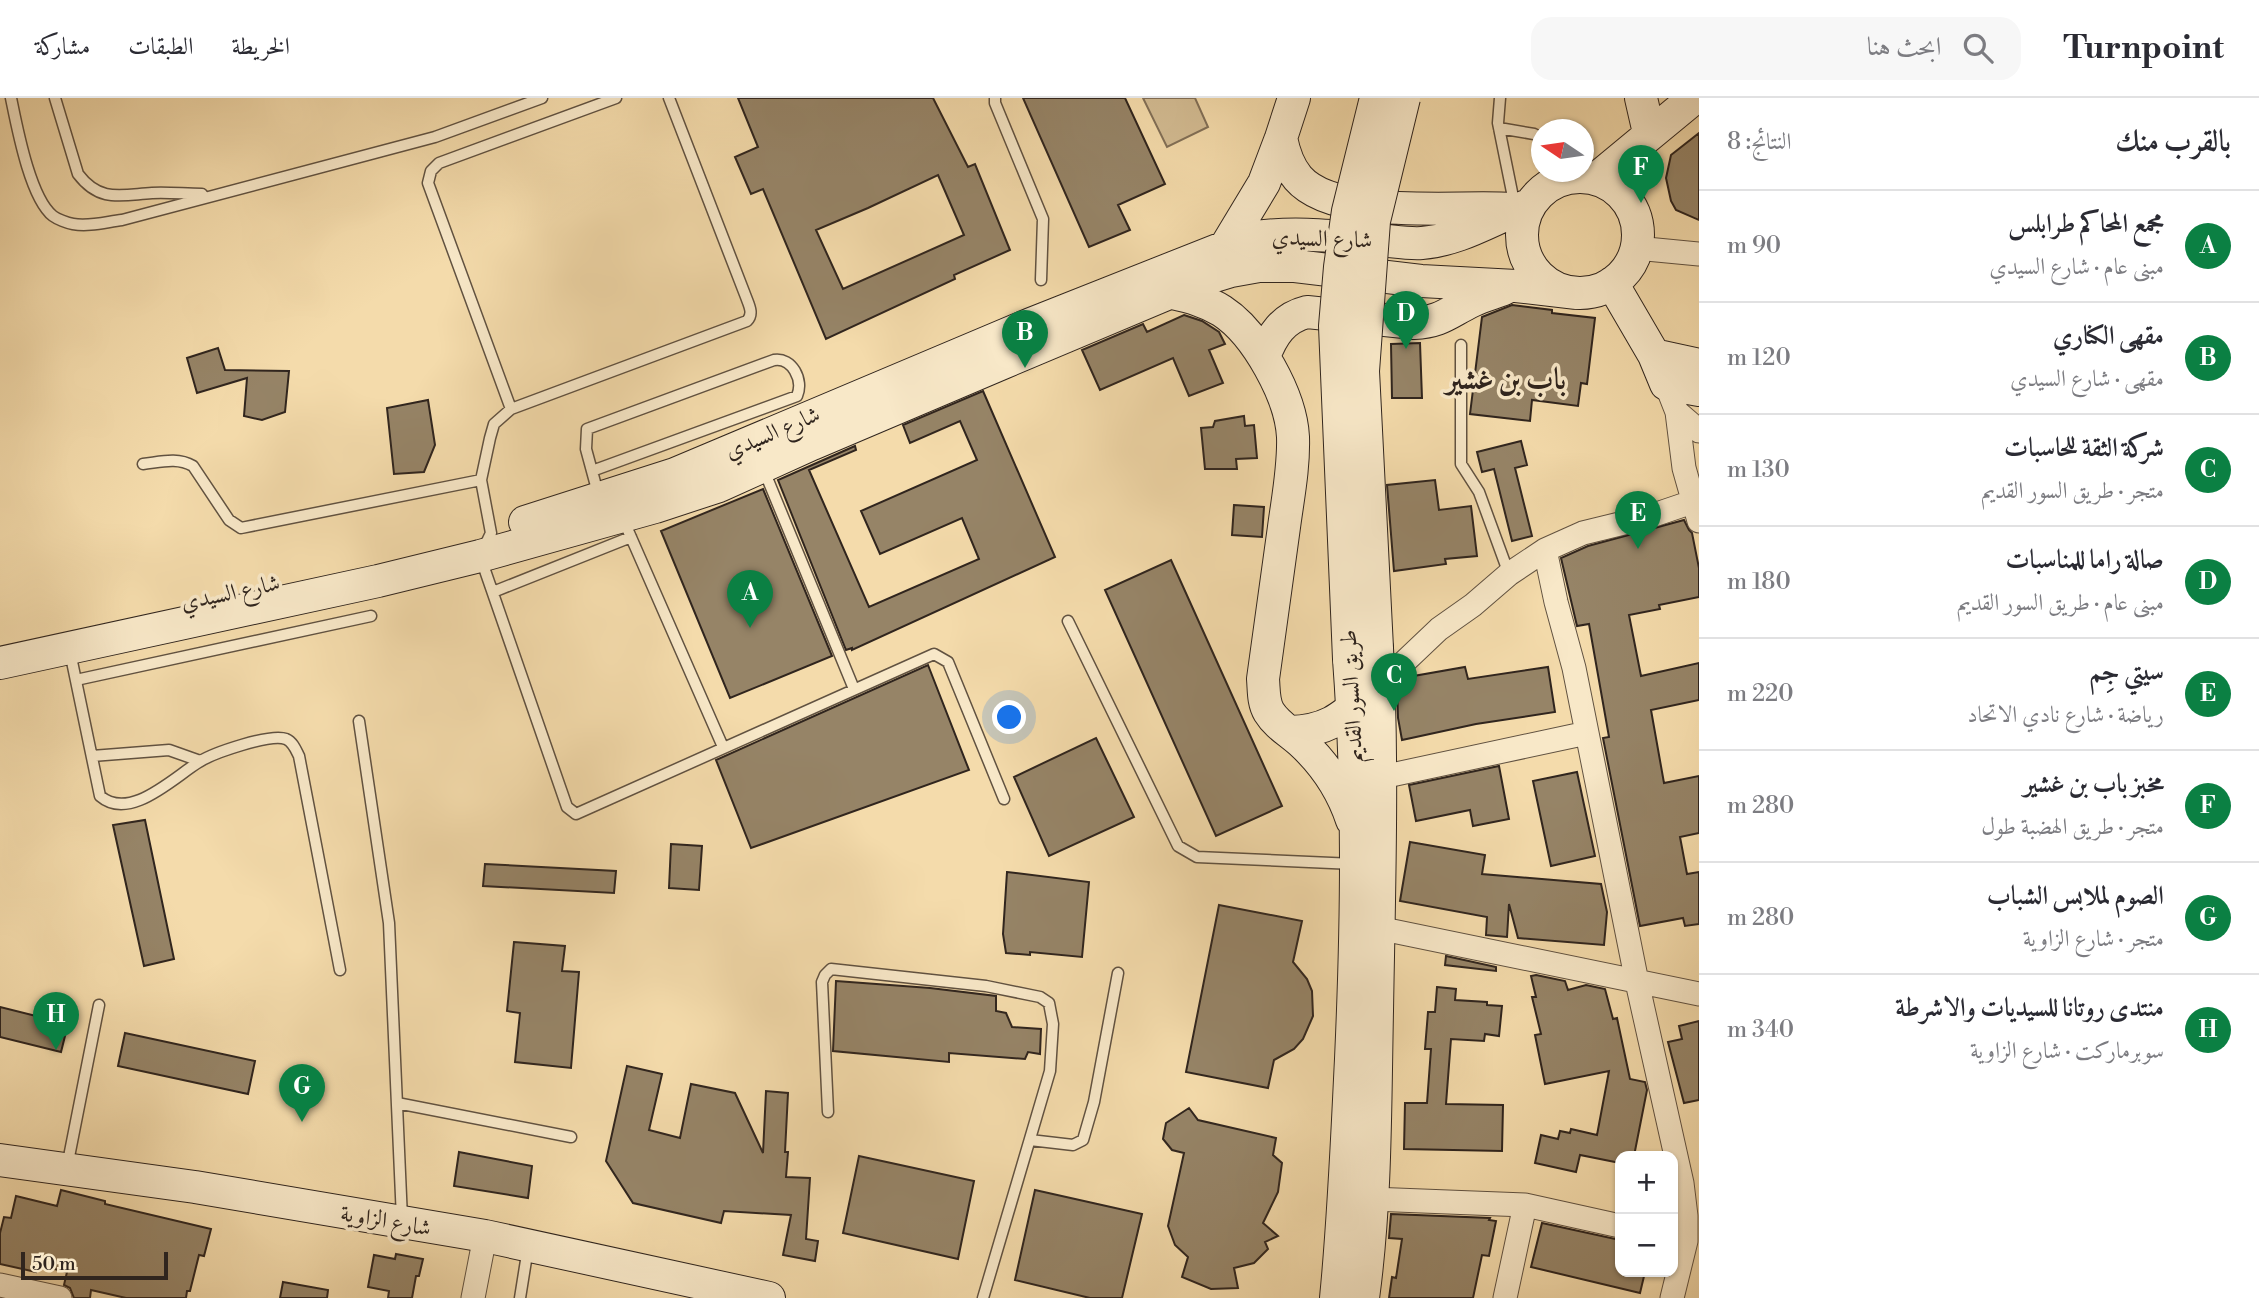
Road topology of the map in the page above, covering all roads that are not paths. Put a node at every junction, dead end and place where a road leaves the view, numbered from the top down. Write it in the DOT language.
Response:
graph roads {
  1 [pos="10,98"];
  2 [pos="55,98"];
  3 [pos="542,98"];
  4 [pos="616,98"];
  5 [pos="669,98"];
  6 [pos="995,98"];
  7 [pos="1294,98"];
  8 [pos="1376,98"];
  9 [pos="1404,98"];
  10 [pos="1500,98"];
  11 [pos="1641,98"];
  12 [pos="1694,98"];
  13 [pos="1499,128"];
  14 [pos="1531,133"];
  15 [pos="1649,133"];
  16 [pos="1281,138"];
  17 [pos="1596,179"];
  18 [pos="1550,182"];
  19 [pos="215,195"];
  20 [pos="1522,207"];
  21 [pos="1226,246"];
  22 [pos="1636,248"];
  23 [pos="1699,254"];
  24 [pos="1041,279"];
  25 [pos="1612,283"];
  26 [pos="1516,286"];
  27 [pos="1184,287"];
  28 [pos="1577,293"];
  29 [pos="1461,345"];
  30 [pos="1654,355"];
  31 [pos="1264,357"];
  32 [pos="1699,365"];
  33 [pos="1681,396"];
  34 [pos="871,404"];
  35 [pos="511,409"];
  36 [pos="1699,431"];
  37 [pos="757,454"];
  38 [pos="143,464"];
  39 [pos="481,480"];
  40 [pos="611,506"];
  41 [pos="1697,511"];
  42 [pos="485,544"];
  43 [pos="1545,550"];
  44 [pos="1509,574"];
  45 [pos="493,592"];
  46 [pos="371,616"];
  47 [pos="1068,621"];
  48 [pos="0,643"];
  49 [pos="70,649"];
  50 [pos="1363,654"];
  51 [pos="0,663"];
  52 [pos="76,680"];
  53 [pos="1379,685"];
  54 [pos="854,689"];
  55 [pos="1353,708"];
  56 [pos="359,721"];
  57 [pos="1290,732"];
  58 [pos="1587,733"];
  59 [pos="723,747"];
  60 [pos="92,756"];
  61 [pos="200,761"];
  62 [pos="1382,777"];
  63 [pos="1004,799"];
  64 [pos="1356,832"];
  65 [pos="1356,865"];
  66 [pos="1368,929"];
  67 [pos="340,970"];
  68 [pos="1118,973"];
  69 [pos="1637,982"];
  70 [pos="1699,994"];
  71 [pos="99,1005"];
  72 [pos="397,1103"];
  73 [pos="828,1112"];
  74 [pos="571,1137"];
  75 [pos="1030,1140"];
  76 [pos="0,1160"];
  77 [pos="66,1169"];
  78 [pos="1371,1199"];
  79 [pos="1525,1205"];
  80 [pos="402,1222"];
  81 [pos="1615,1225"];
  82 [pos="485,1236"];
  83 [pos="1679,1239"];
  84 [pos="529,1245"];
  85 [pos="0,1285"];
  86 [pos="60,1298"];
  87 [pos="473,1298"];
  88 [pos="520,1298"];
  89 [pos="769,1298"];
  90 [pos="983,1298"];
  91 [pos="1336,1298"];
  92 [pos="1363,1298"];
  93 [pos="1505,1298"];
  94 [pos="1672,1298"];
  1 -- 19 [label="lane"];
  2 -- 19 [label="lane"];
  3 -- 19 [label="lane"];
  4 -- 35 [label="lane"];
  5 -- 35 [label="lane"];
  6 -- 24 [label="lane"];
  7 -- 16 [label="main road"];
  8 -- 50 [label="main road, طريق السور القديم, bridge"];
  9 -- 50 [label="main road, طريق السور القديم, bridge"];
  10 -- 13 [label="lane"];
  11 -- 15 [label="main road"];
  12 -- 15 [label="main road"];
  13 -- 14 [label="lane"];
  13 -- 20 [label="lane"];
  15 -- 17 [label="main road"];
  16 -- 20 [label="main road"];
  16 -- 21 [label="main road"];
  17 -- 22 [label="main road"];
  18 -- 20 [label="main road"];
  20 -- 21 [label="main road, شارع السيدي"];
  20 -- 28 [label="main road"];
  21 -- 34 [label="main road, شارع السيدي"];
  22 -- 23 [label="street"];
  22 -- 25 [label="main road"];
  25 -- 28 [label="main road"];
  25 -- 30 [label="main road"];
  26 -- 27 [label="main road, شارع السيدي"];
  26 -- 28 [label="main road, شارع السيدي"];
  26 -- 31 [label="main road"];
  27 -- 31 [label="main road"];
  27 -- 34 [label="main road, شارع السيدي"];
  29 -- 44 [label="lane"];
  30 -- 32 [label="main road"];
  30 -- 33 [label="main road"];
  31 -- 57 [label="main road"];
  33 -- 36 [label="street"];
  33 -- 41 [label="street"];
  34 -- 37 [label="main road, شارع السيدي"];
  35 -- 39 [label="lane"];
  37 -- 40 [label="main road, شارع السيدي"];
  37 -- 54 [label="lane"];
  38 -- 39 [label="lane"];
  39 -- 42 [label="lane"];
  40 -- 40 [label="lane"];
  40 -- 42 [label="main road, شارع السيدي"];
  40 -- 45 [label="lane"];
  40 -- 59 [label="lane"];
  41 -- 43 [label="street"];
  42 -- 45 [label="lane"];
  42 -- 48 [label="main road, شارع السيدي"];
  42 -- 49 [label="main road, شارع السيدي"];
  43 -- 44 [label="street"];
  43 -- 58 [label="street"];
  44 -- 53 [label="street"];
  45 -- 59 [label="lane"];
  46 -- 52 [label="lane"];
  47 -- 65 [label="lane"];
  49 -- 51 [label="main road, شارع السيدي"];
  49 -- 52 [label="lane"];
  50 -- 53 [label="main road, طريق السور القديم"];
  50 -- 55 [label="main road, طريق السور القديم"];
  52 -- 60 [label="lane"];
  53 -- 55 [label="main road"];
  53 -- 62 [label="main road, طريق السور القديم"];
  54 -- 59 [label="lane"];
  54 -- 63 [label="lane"];
  55 -- 57 [label="main road"];
  55 -- 64 [label="main road, طريق السور القديم"];
  56 -- 72 [label="lane"];
  57 -- 64 [label="main road"];
  58 -- 62 [label="street"];
  58 -- 69 [label="street"];
  60 -- 61 [label="lane"];
  60 -- 61 [label="lane"];
  61 -- 67 [label="lane"];
  62 -- 66 [label="main road, طريق السور القديم"];
  64 -- 65 [label="main road, طريق السور القديم"];
  65 -- 66 [label="main road, طريق السور القديم"];
  66 -- 69 [label="street"];
  66 -- 78 [label="main road, طريق السور القديم"];
  66 -- 91 [label="main road, طريق السور القديم"];
  68 -- 75 [label="lane"];
  69 -- 70 [label="street"];
  69 -- 83 [label="street"];
  71 -- 77 [label="lane"];
  72 -- 74 [label="lane"];
  72 -- 80 [label="lane"];
  73 -- 75 [label="lane"];
  75 -- 90 [label="lane"];
  76 -- 77 [label="main road, شارع الزاوية"];
  77 -- 80 [label="main road, شارع الزاوية"];
  78 -- 79 [label="street"];
  78 -- 92 [label="main road, طريق السور القديم"];
  79 -- 81 [label="street"];
  79 -- 93 [label="street"];
  80 -- 82 [label="main road, شارع الزاوية"];
  82 -- 84 [label="main road, شارع الزاوية"];
  82 -- 87 [label="street"];
  83 -- 94 [label="street"];
  84 -- 88 [label="lane"];
  84 -- 89 [label="main road, شارع الزاوية"];
  85 -- 86 [label="street"];
}
